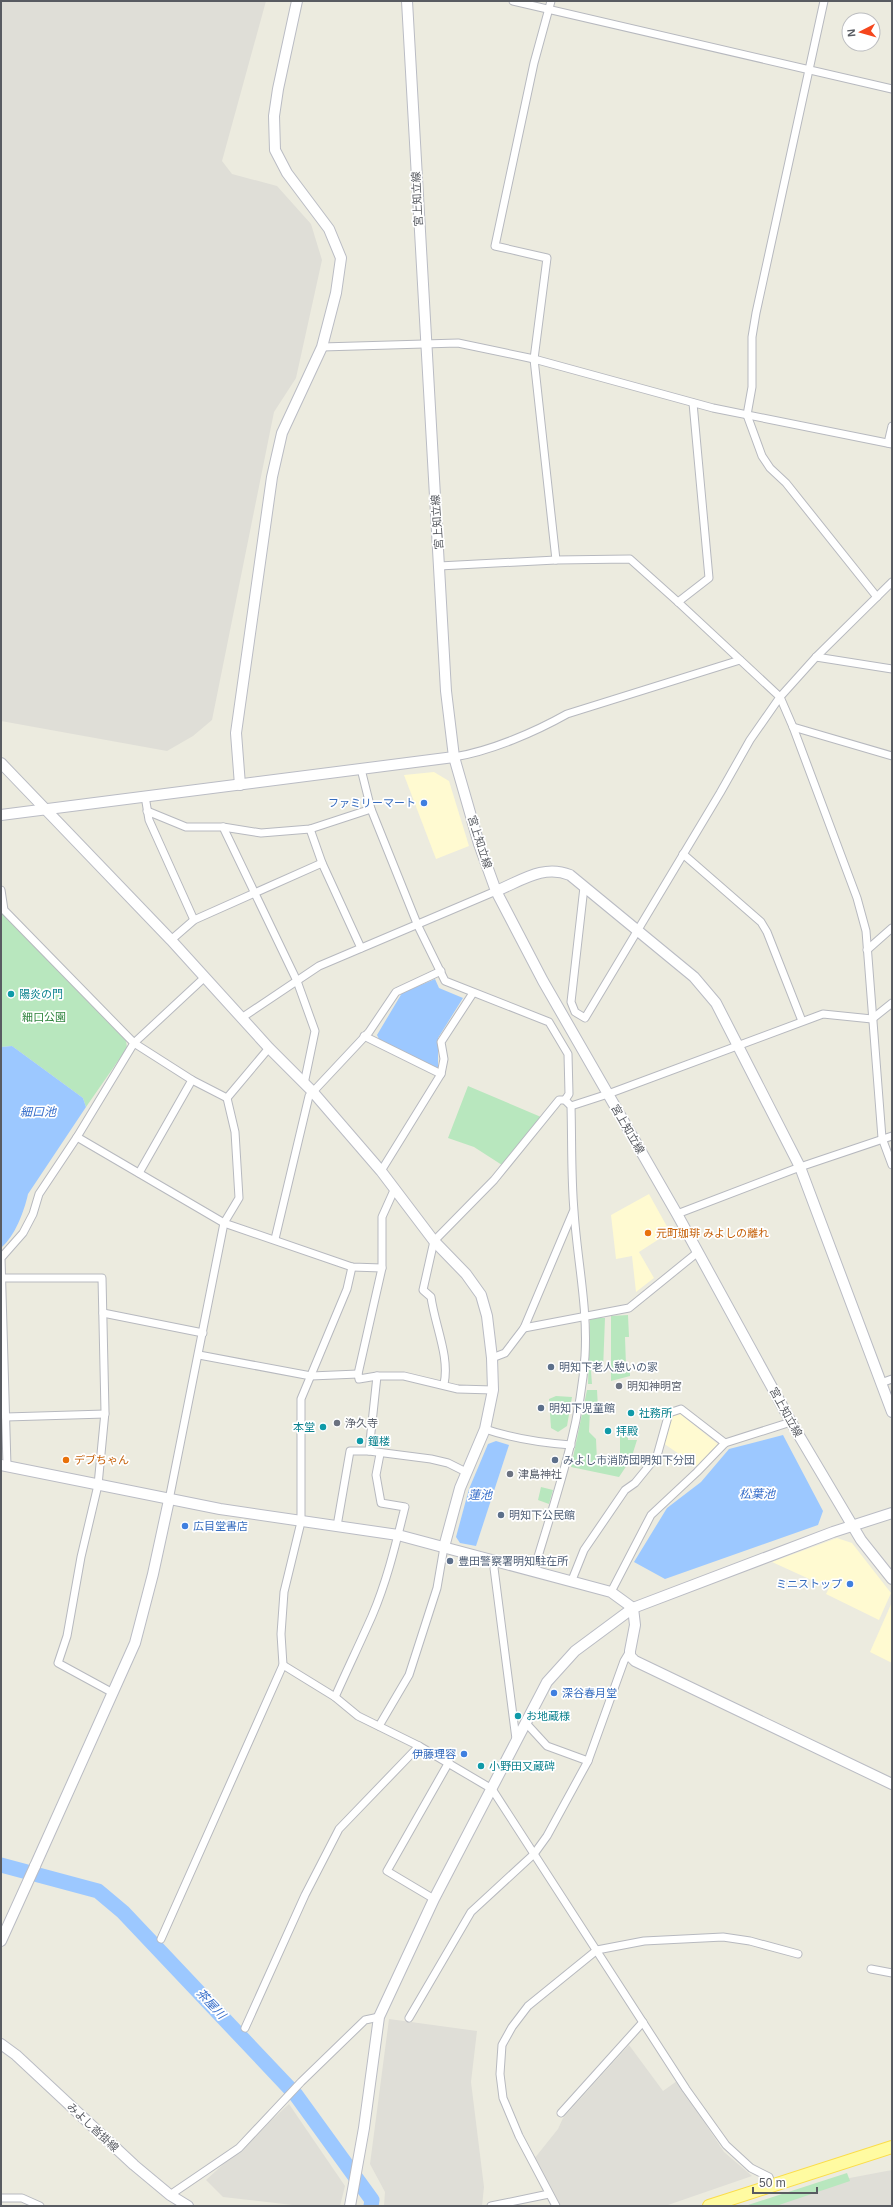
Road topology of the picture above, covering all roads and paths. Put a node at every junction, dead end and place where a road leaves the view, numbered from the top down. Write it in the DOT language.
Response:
graph roads {
  1 [pos="297,1"];
  2 [pos="407,1"];
  3 [pos="513,1"];
  4 [pos="551,1"];
  5 [pos="824,1"];
  6 [pos="548,10"];
  7 [pos="808,71"];
  8 [pos="892,89"];
  9 [pos="425,344"];
  10 [pos="322,347"];
  11 [pos="534,359"];
  12 [pos="693,403"];
  13 [pos="747,414"];
  14 [pos="892,426"];
  15 [pos="890,444"];
  16 [pos="556,560"];
  17 [pos="439,566"];
  18 [pos="892,582"];
  19 [pos="877,597"];
  20 [pos="678,602"];
  21 [pos="816,657"];
  22 [pos="740,660"];
  23 [pos="892,669"];
  24 [pos="780,698"];
  25 [pos="793,727"];
  26 [pos="892,756"];
  27 [pos="454,757"];
  28 [pos="1,763"];
  29 [pos="361,769"];
  30 [pos="240,785"];
  31 [pos="145,796"];
  32 [pos="45,809"];
  33 [pos="371,809"];
  34 [pos="147,811"];
  35 [pos="1,815"];
  36 [pos="223,827"];
  37 [pos="310,829"];
  38 [pos="683,854"];
  39 [pos="322,863"];
  40 [pos="584,886"];
  41 [pos="1,890"];
  42 [pos="496,891"];
  43 [pos="253,893"];
  44 [pos="194,920"];
  45 [pos="418,926"];
  46 [pos="892,928"];
  47 [pos="638,929"];
  48 [pos="171,940"];
  49 [pos="360,948"];
  50 [pos="867,950"];
  51 [pos="441,971"];
  52 [pos="206,977"];
  53 [pos="297,981"];
  54 [pos="474,993"];
  55 [pos="892,1003"];
  56 [pos="242,1017"];
  57 [pos="872,1019"];
  58 [pos="802,1021"];
  59 [pos="364,1036"];
  60 [pos="134,1043"];
  61 [pos="739,1045"];
  62 [pos="269,1048"];
  63 [pos="442,1074"];
  64 [pos="192,1080"];
  65 [pos="304,1084"];
  66 [pos="312,1091"];
  67 [pos="608,1094"];
  68 [pos="227,1098"];
  69 [pos="565,1100"];
  70 [pos="571,1106"];
  71 [pos="892,1136"];
  72 [pos="77,1137"];
  73 [pos="882,1138"];
  74 [pos="892,1165"];
  75 [pos="800,1167"];
  76 [pos="381,1171"];
  77 [pos="139,1173"];
  78 [pos="395,1188"];
  79 [pos="574,1211"];
  80 [pos="677,1214"];
  81 [pos="224,1223"];
  82 [pos="275,1239"];
  83 [pos="434,1241"];
  84 [pos="698,1252"];
  85 [pos="1,1258"];
  86 [pos="352,1267"];
  87 [pos="382,1268"];
  88 [pos="1,1278"];
  89 [pos="103,1313"];
  90 [pos="585,1315"];
  91 [pos="524,1328"];
  92 [pos="203,1333"];
  93 [pos="199,1355"];
  94 [pos="492,1358"];
  95 [pos="358,1374"];
  96 [pos="310,1376"];
  97 [pos="377,1376"];
  98 [pos="892,1379"];
  99 [pos="881,1383"];
  100 [pos="444,1384"];
  101 [pos="493,1390"];
  102 [pos="892,1412"];
  103 [pos="105,1414"];
  104 [pos="6,1417"];
  105 [pos="791,1422"];
  106 [pos="485,1428"];
  107 [pos="725,1443"];
  108 [pos="571,1446"];
  109 [pos="369,1451"];
  110 [pos="380,1454"];
  111 [pos="4,1466"];
  112 [pos="466,1472"];
  113 [pos="98,1485"];
  114 [pos="169,1500"];
  115 [pos="892,1513"];
  116 [pos="301,1522"];
  117 [pos="338,1526"];
  118 [pos="852,1526"];
  119 [pos="398,1535"];
  120 [pos="444,1547"];
  121 [pos="495,1560"];
  122 [pos="534,1570"];
  123 [pos="892,1579"];
  124 [pos="572,1580"];
  125 [pos="611,1592"];
  126 [pos="633,1608"];
  127 [pos="630,1651"];
  128 [pos="284,1665"];
  129 [pos="113,1693"];
  130 [pos="335,1697"];
  131 [pos="525,1722"];
  132 [pos="380,1726"];
  133 [pos="516,1739"];
  134 [pos="419,1746"];
  135 [pos="588,1761"];
  136 [pos="449,1762"];
  137 [pos="892,1784"];
  138 [pos="492,1789"];
  139 [pos="534,1854"];
  140 [pos="434,1899"];
  141 [pos="161,1939"];
  142 [pos="1,1941"];
  143 [pos="596,1950"];
  144 [pos="798,1954"];
  145 [pos="871,1968"];
  146 [pos="892,1973"];
  147 [pos="379,2017"];
  148 [pos="409,2018"];
  149 [pos="643,2022"];
  150 [pos="245,2028"];
  151 [pos="1,2044"];
  152 [pos="561,2112"];
  153 [pos="892,2146"];
  154 [pos="772,2185"];
  155 [pos="549,2194"];
  156 [pos="170,2195"];
  157 [pos="1,2198"];
  158 [pos="184,2205"];
  159 [pos="40,2206"];
  160 [pos="350,2206"];
  161 [pos="491,2206"];
  162 [pos="556,2206"];
  163 [pos="709,2206"];
  1 -- 10 [label="street"];
  2 -- 9 [label="street, 宮上知立線"];
  3 -- 6 [label="street"];
  4 -- 6 [label="street"];
  5 -- 7 [label="street"];
  6 -- 7 [label="street"];
  6 -- 11 [label="street"];
  7 -- 8 [label="street"];
  7 -- 13 [label="street"];
  9 -- 10 [label="street"];
  9 -- 11 [label="street"];
  9 -- 17 [label="street, 宮上知立線"];
  10 -- 30 [label="street"];
  11 -- 12 [label="street"];
  11 -- 16 [label="street"];
  12 -- 13 [label="street"];
  12 -- 20 [label="street"];
  13 -- 15 [label="street"];
  13 -- 19 [label="street"];
  14 -- 15 [label="street"];
  16 -- 17 [label="street"];
  16 -- 20 [label="street"];
  17 -- 27 [label="street, 宮上知立線"];
  18 -- 19 [label="street"];
  19 -- 21 [label="street"];
  20 -- 22 [label="street"];
  21 -- 23 [label="street"];
  21 -- 24 [label="street"];
  22 -- 24 [label="street"];
  22 -- 27 [label="street"];
  24 -- 25 [label="street"];
  24 -- 38 [label="street"];
  25 -- 26 [label="street"];
  25 -- 50 [label="street"];
  27 -- 29 [label="street"];
  27 -- 42 [label="street, 宮上知立線"];
  28 -- 32 [label="street"];
  29 -- 30 [label="street"];
  29 -- 33 [label="street"];
  30 -- 31 [label="street"];
  31 -- 32 [label="street"];
  31 -- 34 [label="street"];
  32 -- 35 [label="street"];
  32 -- 48 [label="street"];
  33 -- 37 [label="street"];
  33 -- 45 [label="street"];
  34 -- 36 [label="street"];
  34 -- 44 [label="street"];
  36 -- 37 [label="street"];
  36 -- 43 [label="street"];
  37 -- 39 [label="street"];
  38 -- 47 [label="street"];
  38 -- 58 [label="street"];
  39 -- 43 [label="street"];
  39 -- 49 [label="street"];
  40 -- 42 [label="street"];
  40 -- 47 [label="street"];
  40 -- 47 [label="street"];
  41 -- 60 [label="street"];
  42 -- 45 [label="street"];
  42 -- 67 [label="street, 宮上知立線"];
  43 -- 44 [label="street"];
  43 -- 53 [label="street"];
  44 -- 48 [label="street"];
  45 -- 49 [label="street"];
  45 -- 51 [label="street"];
  46 -- 50 [label="street"];
  47 -- 61 [label="street"];
  48 -- 52 [label="street"];
  49 -- 53 [label="street"];
  50 -- 57 [label="street"];
  51 -- 54 [label="street"];
  51 -- 59 [label="street"];
  52 -- 56 [label="street"];
  52 -- 60 [label="street"];
  53 -- 56 [label="street"];
  53 -- 65 [label="street"];
  54 -- 63 [label="street"];
  54 -- 69 [label="street"];
  55 -- 57 [label="street"];
  56 -- 62 [label="street"];
  57 -- 58 [label="street"];
  57 -- 73 [label="street"];
  58 -- 61 [label="street"];
  59 -- 63 [label="street"];
  59 -- 66 [label="street"];
  60 -- 64 [label="street"];
  60 -- 72 [label="street"];
  61 -- 67 [label="street"];
  61 -- 75 [label="street"];
  62 -- 65 [label="street"];
  62 -- 68 [label="street"];
  63 -- 76 [label="street"];
  64 -- 68 [label="street"];
  64 -- 77 [label="street"];
  65 -- 66 [label="street"];
  66 -- 76 [label="street"];
  66 -- 82 [label="street"];
  67 -- 70 [label="street"];
  67 -- 80 [label="street, 宮上知立線"];
  68 -- 81 [label="street"];
  69 -- 70 [label="street"];
  69 -- 83 [label="street"];
  70 -- 79 [label="street"];
  71 -- 73 [label="street"];
  72 -- 77 [label="street"];
  72 -- 85 [label="street"];
  73 -- 74 [label="street"];
  73 -- 75 [label="street"];
  75 -- 80 [label="street"];
  75 -- 99 [label="street"];
  76 -- 78 [label="street"];
  77 -- 81 [label="street"];
  78 -- 83 [label="street"];
  78 -- 87 [label="street"];
  79 -- 90 [label="street"];
  79 -- 91 [label="street"];
  80 -- 84 [label="street, 宮上知立線"];
  81 -- 82 [label="street"];
  81 -- 92 [label="street"];
  82 -- 86 [label="street"];
  83 -- 94 [label="street"];
  83 -- 100 [label="street"];
  84 -- 90 [label="street"];
  84 -- 105 [label="street, 宮上知立線"];
  85 -- 88 [label="street"];
  86 -- 87 [label="street"];
  86 -- 96 [label="street"];
  87 -- 95 [label="street"];
  88 -- 89 [label="street"];
  88 -- 104 [label="street"];
  89 -- 92 [label="street"];
  89 -- 103 [label="street"];
  90 -- 91 [label="street"];
  90 -- 108 [label="street"];
  91 -- 94 [label="street"];
  92 -- 93 [label="street"];
  93 -- 96 [label="street"];
  93 -- 114 [label="street"];
  94 -- 101 [label="street"];
  95 -- 96 [label="street"];
  95 -- 97 [label="street"];
  96 -- 116 [label="street"];
  97 -- 100 [label="street"];
  97 -- 109 [label="street"];
  98 -- 99 [label="street"];
  99 -- 102 [label="street"];
  100 -- 101 [label="street"];
  101 -- 106 [label="street"];
  103 -- 104 [label="street"];
  103 -- 113 [label="street"];
  104 -- 111 [label="street"];
  105 -- 107 [label="street"];
  105 -- 118 [label="street, 宮上知立線"];
  106 -- 108 [label="street"];
  106 -- 112 [label="street"];
  107 -- 124 [label="street"];
  107 -- 125 [label="street"];
  108 -- 122 [label="street"];
  109 -- 110 [label="street"];
  109 -- 117 [label="street"];
  110 -- 112 [label="street"];
  110 -- 119 [label="street"];
  111 -- 113 [label="street"];
  112 -- 120 [label="street"];
  113 -- 114 [label="street"];
  113 -- 129 [label="street"];
  114 -- 116 [label="street"];
  114 -- 129 [label="street"];
  115 -- 118 [label="street"];
  116 -- 117 [label="street"];
  116 -- 128 [label="street"];
  117 -- 119 [label="street"];
  118 -- 123 [label="street, 宮上知立線"];
  118 -- 126 [label="street"];
  119 -- 120 [label="street"];
  119 -- 130 [label="street"];
  120 -- 121 [label="street"];
  120 -- 132 [label="street"];
  121 -- 122 [label="street"];
  121 -- 133 [label="street"];
  122 -- 124 [label="street"];
  124 -- 125 [label="street"];
  125 -- 126 [label="street"];
  126 -- 127 [label="street"];
  126 -- 131 [label="street"];
  127 -- 135 [label="street"];
  127 -- 137 [label="street"];
  128 -- 130 [label="street"];
  128 -- 141 [label="street"];
  129 -- 142 [label="street"];
  130 -- 132 [label="street"];
  131 -- 133 [label="street"];
  131 -- 135 [label="street"];
  132 -- 134 [label="street"];
  133 -- 138 [label="street"];
  134 -- 136 [label="street"];
  134 -- 150 [label="street"];
  135 -- 139 [label="street"];
  136 -- 138 [label="street"];
  136 -- 140 [label="street"];
  138 -- 139 [label="street"];
  138 -- 140 [label="street"];
  139 -- 143 [label="street"];
  139 -- 148 [label="street"];
  140 -- 147 [label="street"];
  143 -- 144 [label="street"];
  143 -- 149 [label="street"];
  143 -- 155 [label="street"];
  145 -- 146 [label="street"];
  147 -- 156 [label="street"];
  147 -- 160 [label="street"];
  149 -- 152 [label="street"];
  149 -- 154 [label="street"];
  151 -- 156 [label="street, みよし沓掛線"];
  153 -- 154 [label="main road"];
  154 -- 163 [label="main road"];
  155 -- 161 [label="street"];
  155 -- 162 [label="street"];
  156 -- 158 [label="street, みよし沓掛線"];
  157 -- 159 [label="street"];
}
